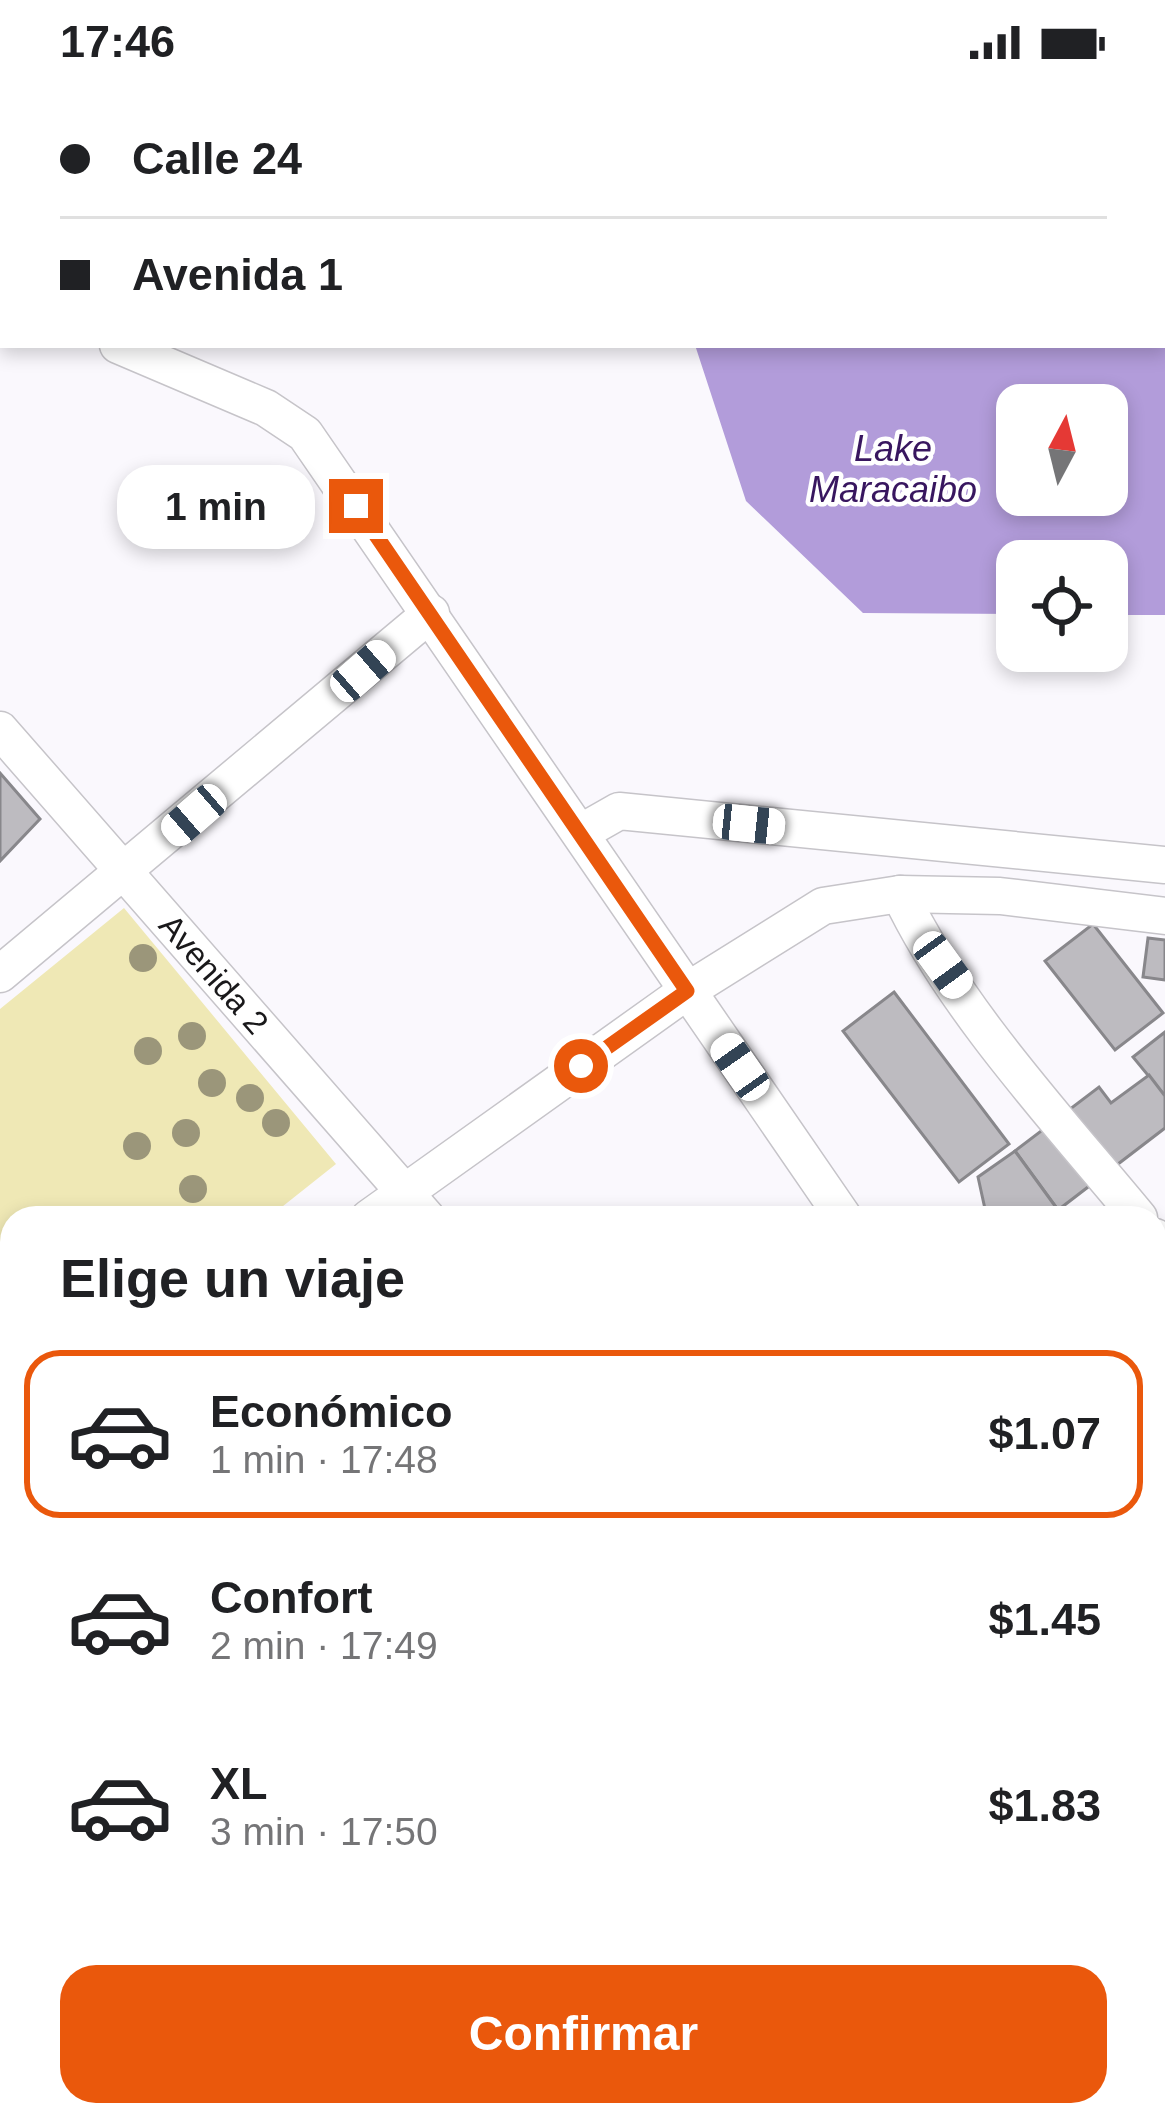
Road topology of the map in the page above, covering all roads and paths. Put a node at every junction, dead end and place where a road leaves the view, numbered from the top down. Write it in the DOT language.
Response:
graph roads {
  1 [pos="125,348"];
  2 [pos="431,613"];
  3 [pos="0,730"];
  4 [pos="582,832"];
  5 [pos="1165,865"];
  6 [pos="126,873"];
  7 [pos="900,894"];
  8 [pos="1165,916"];
  9 [pos="0,974"];
  10 [pos="687,991"];
  11 [pos="416,1205"];
  12 [pos="836,1206"];
  13 [pos="1129,1206"];
  1 -- 2 [label="street"];
  2 -- 4 [label="street"];
  2 -- 6 [label="street"];
  3 -- 6 [label="street, Avenida 2"];
  4 -- 5 [label="street"];
  4 -- 10 [label="street"];
  6 -- 9 [label="street"];
  6 -- 11 [label="street, Avenida 2"];
  7 -- 8 [label="street"];
  7 -- 10 [label="street"];
  7 -- 13 [label="street"];
  10 -- 11 [label="street"];
  10 -- 12 [label="street"];
}
